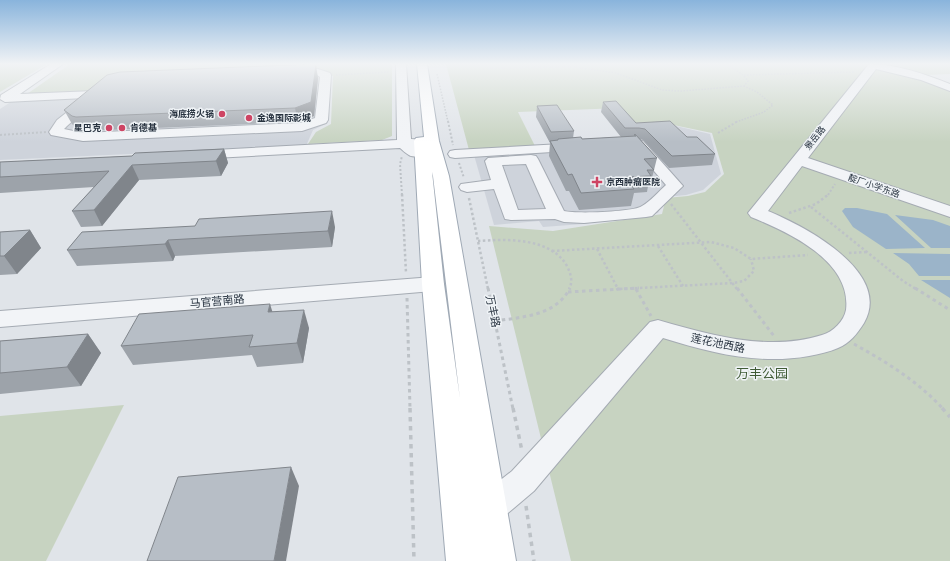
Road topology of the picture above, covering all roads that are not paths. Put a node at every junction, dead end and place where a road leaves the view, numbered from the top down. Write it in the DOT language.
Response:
graph roads {
  1 [pos="16,90"];
  2 [pos="102,90"];
  3 [pos="324,90"];
  4 [pos="406,90"];
  5 [pos="430,90"];
  6 [pos="854,90"];
  7 [pos="98,94"];
  8 [pos="2,99"];
  9 [pos="621,144"];
  10 [pos="598,146"];
  11 [pos="416,150"];
  12 [pos="456,154"];
  13 [pos="184,155"];
  14 [pos="798,160"];
  15 [pos="501,184"];
  16 [pos="467,187"];
  17 [pos="950,212"];
  18 [pos="557,214"];
  19 [pos="765,216"];
  20 [pos="434,284"];
  21 [pos="0,319"];
  22 [pos="454,477"];
  23 [pos="490,508"];
  24 [pos="451,561"];
  25 [pos="464,561"];
  26 [pos="498,561"];
  1 -- 8 [label="street"];
  2 -- 7 [label="street"];
  3 -- 7 [label="street"];
  4 -- 11 [label="main road"];
  5 -- 23 [label="main road"];
  6 -- 14 [label="street, 景岳路"];
  7 -- 8 [label="street"];
  9 -- 18 [label="street"];
  10 -- 12 [label="street"];
  11 -- 13 [label="street"];
  11 -- 20 [label="main road"];
  14 -- 17 [label="street, 靛厂小学东路"];
  14 -- 19 [label="street, 景岳路"];
  15 -- 16 [label="street"];
  15 -- 18 [label="street"];
  15 -- 18 [label="street"];
  19 -- 23 [label="street, 莲花池西路"];
  20 -- 21 [label="street, 马官营南路"];
  20 -- 22 [label="main road"];
  22 -- 24 [label="street"];
  22 -- 25 [label="main road"];
  23 -- 26 [label="main road"];
}
